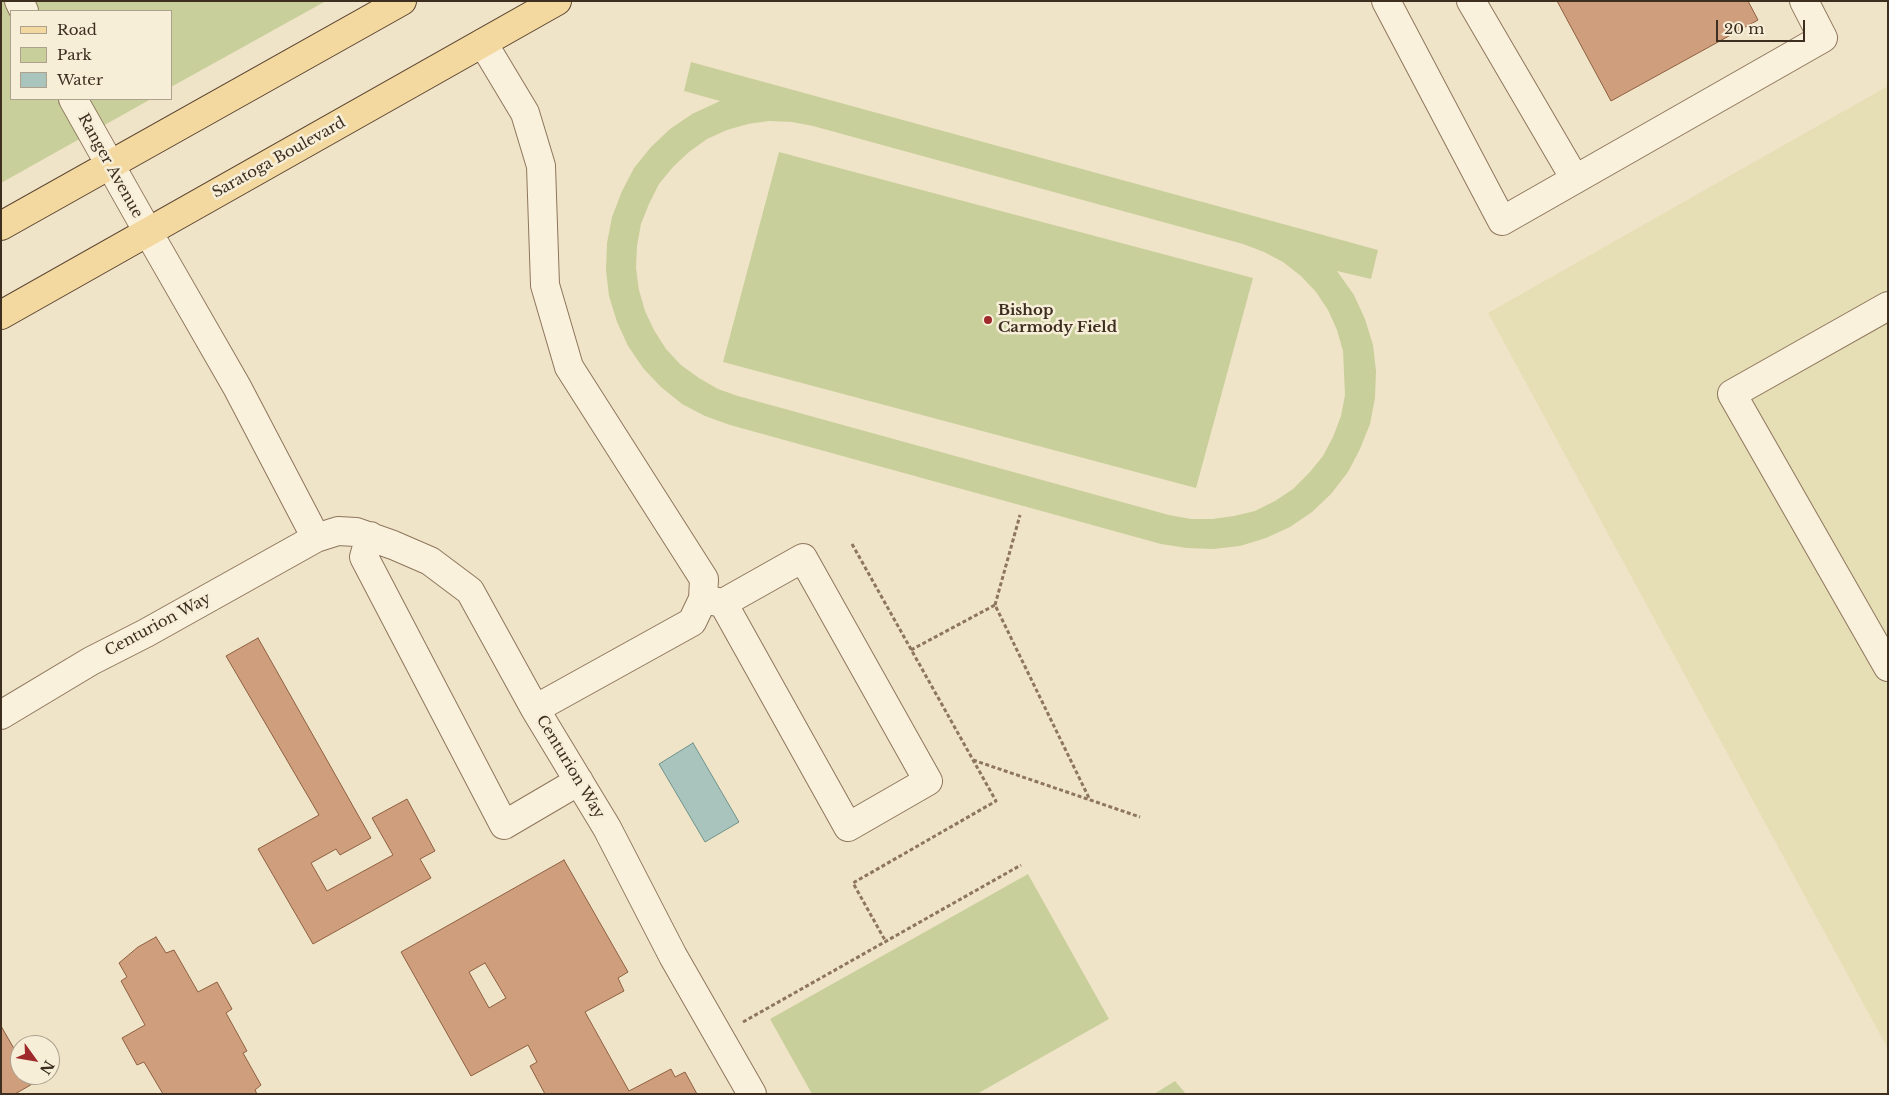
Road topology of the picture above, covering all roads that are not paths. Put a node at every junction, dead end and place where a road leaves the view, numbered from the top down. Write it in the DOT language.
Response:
graph roads {
  1 [pos="402,1"];
  2 [pos="557,1"];
  3 [pos="1386,1"];
  4 [pos="1471,1"];
  5 [pos="1804,1"];
  6 [pos="483,43"];
  7 [pos="74,100"];
  8 [pos="110,165"];
  9 [pos="1575,179"];
  10 [pos="1,226"];
  11 [pos="148,232"];
  12 [pos="1888,306"];
  13 [pos="1,315"];
  14 [pos="370,536"];
  15 [pos="316,538"];
  16 [pos="713,601"];
  17 [pos="1888,667"];
  18 [pos="535,708"];
  19 [pos="1,714"];
  20 [pos="579,781"];
  21 [pos="752,1094"];
  1 -- 8 [label="main road"];
  2 -- 6 [label="main road, Saratoga Boulevard"];
  3 -- 9 [label="street"];
  4 -- 9 [label="street"];
  5 -- 9 [label="street"];
  6 -- 11 [label="main road, Saratoga Boulevard"];
  6 -- 16 [label="street"];
  7 -- 8 [label="street, Ranger Avenue"];
  8 -- 10 [label="main road"];
  8 -- 11 [label="street, Ranger Avenue"];
  11 -- 13 [label="main road, Saratoga Boulevard"];
  11 -- 15 [label="street"];
  12 -- 17 [label="street"];
  14 -- 15 [label="street, Centurion Way"];
  14 -- 18 [label="street, Centurion Way"];
  14 -- 20 [label="street"];
  15 -- 19 [label="street, Centurion Way"];
  16 -- 16 [label="street"];
  16 -- 18 [label="street"];
  18 -- 20 [label="street, Centurion Way"];
  20 -- 21 [label="street, Centurion Way"];
}
